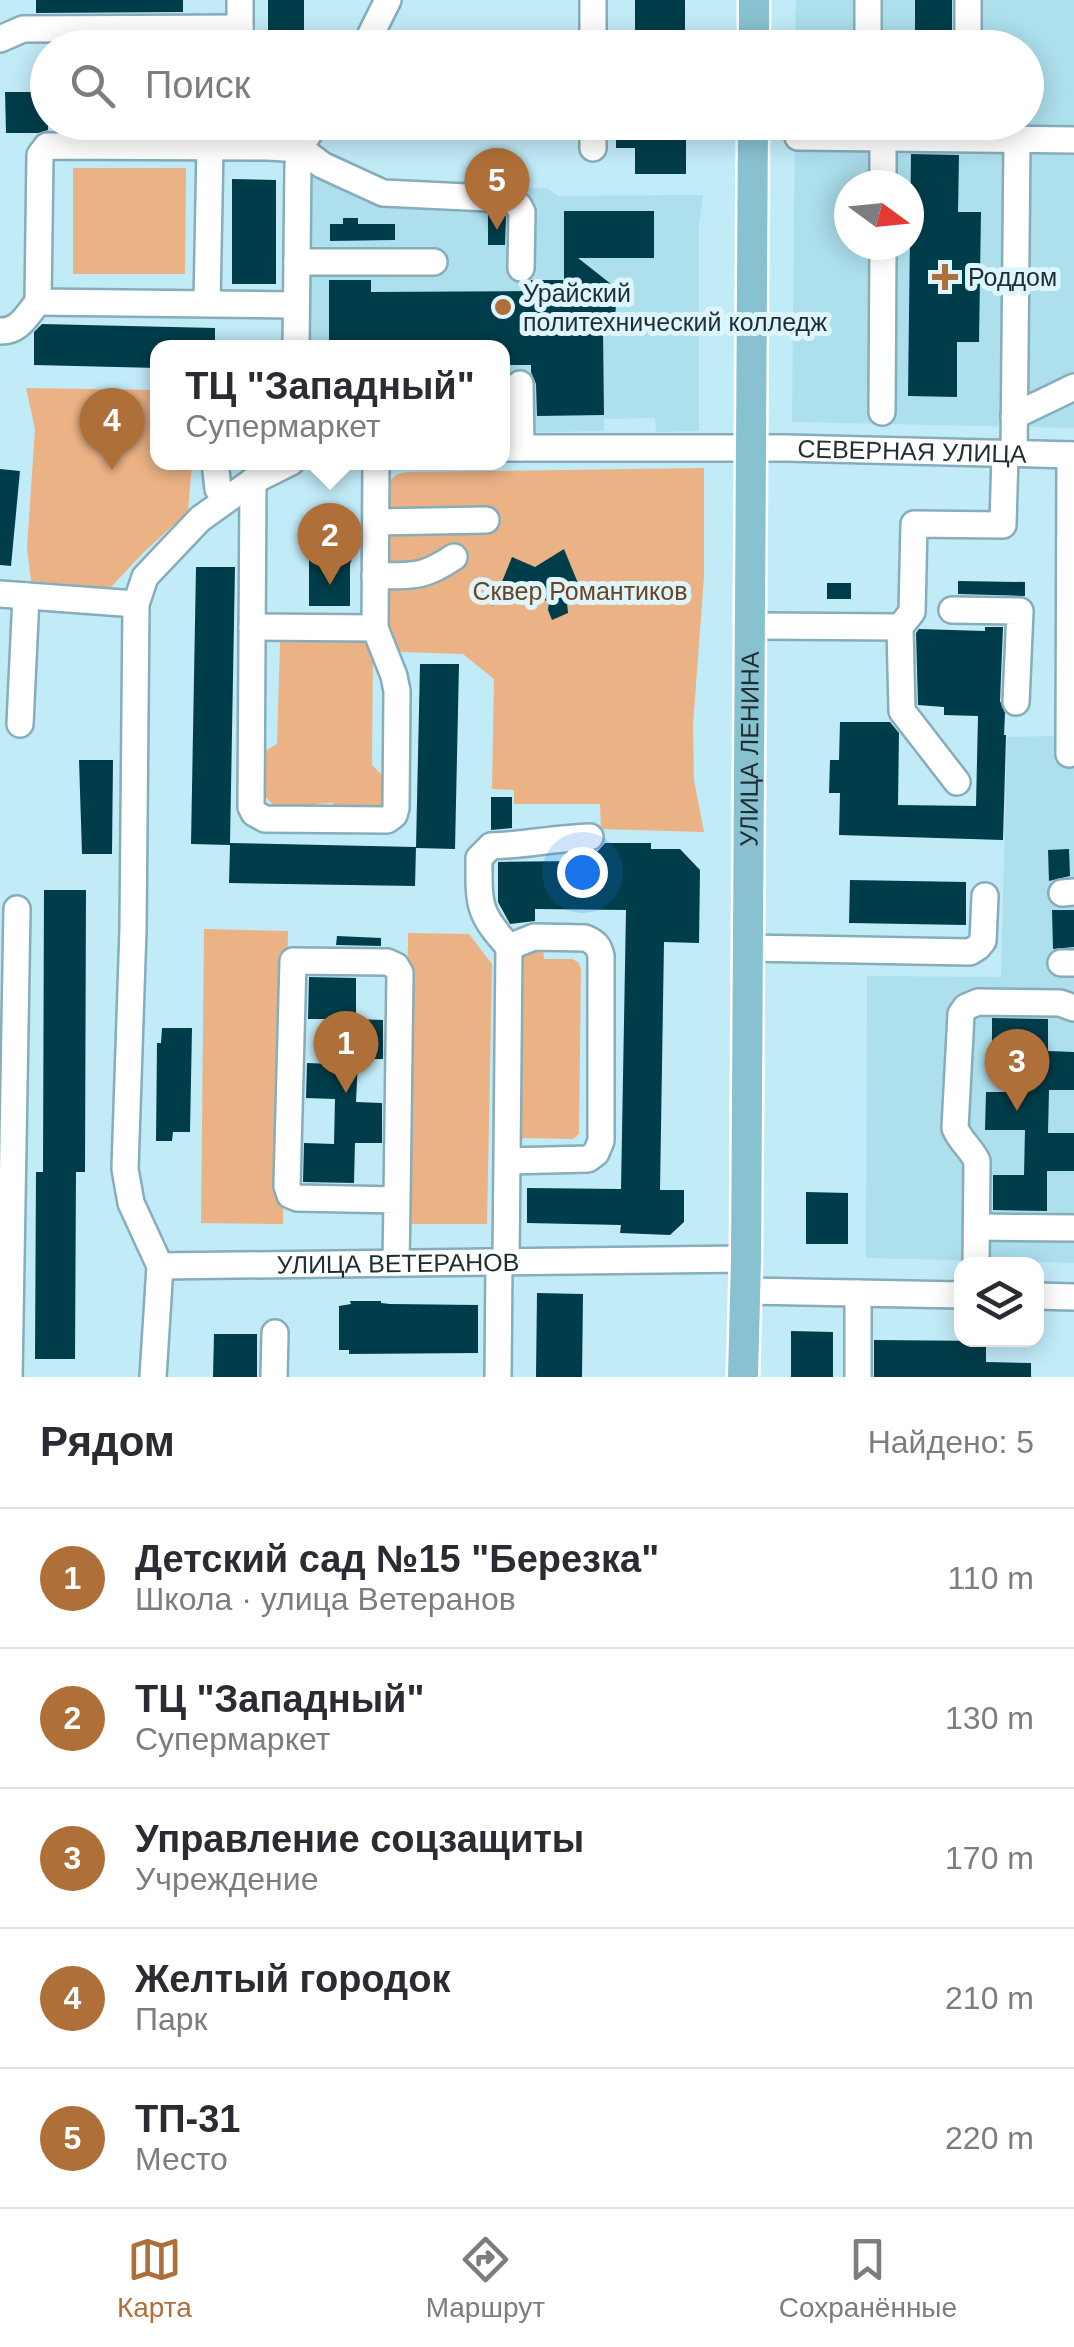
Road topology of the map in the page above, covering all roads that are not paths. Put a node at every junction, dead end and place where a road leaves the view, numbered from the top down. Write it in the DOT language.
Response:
graph roads {
  1 [pos="240,0"];
  2 [pos="388,0"];
  3 [pos="593,0"];
  4 [pos="754,0"];
  5 [pos="868,0"];
  6 [pos="968,0"];
  7 [pos="240,30"];
  8 [pos="373,30"];
  9 [pos="593,30"];
  10 [pos="754,30"];
  11 [pos="868,30"];
  12 [pos="968,30"];
  13 [pos="225,140"];
  14 [pos="264,140"];
  15 [pos="305,140"];
  16 [pos="753,140"];
  17 [pos="883,140"];
  18 [pos="1017,140"];
  19 [pos="1074,140"];
  20 [pos="210,146"];
  21 [pos="301,149"];
  22 [pos="883,170"];
  23 [pos="883,260"];
  24 [pos="297,262"];
  25 [pos="434,262"];
  26 [pos="520,268"];
  27 [pos="38,302"];
  28 [pos="207,303"];
  29 [pos="296,305"];
  30 [pos="0,331"];
  31 [pos="296,340"];
  32 [pos="520,384"];
  33 [pos="1074,387"];
  34 [pos="882,412"];
  35 [pos="1014,416"];
  36 [pos="512,448"];
  37 [pos="750,448"];
  38 [pos="1009,454"];
  39 [pos="1072,455"];
  40 [pos="216,470"];
  41 [pos="276,470"];
  42 [pos="376,470"];
  43 [pos="253,482"];
  44 [pos="226,499"];
  45 [pos="486,520"];
  46 [pos="376,522"];
  47 [pos="454,558"];
  48 [pos="375,576"];
  49 [pos="0,594"];
  50 [pos="26,596"];
  51 [pos="136,604"];
  52 [pos="952,610"];
  53 [pos="749,626"];
  54 [pos="252,627"];
  55 [pos="900,627"];
  56 [pos="376,628"];
  57 [pos="1016,702"];
  58 [pos="20,724"];
  59 [pos="1069,754"];
  60 [pos="958,782"];
  61 [pos="590,836"];
  62 [pos="984,896"];
  63 [pos="17,909"];
  64 [pos="509,947"];
  65 [pos="748,948"];
  66 [pos="8,958"];
  67 [pos="1074,1008"];
  68 [pos="508,1161"];
  69 [pos="397,1200"];
  70 [pos="976,1227"];
  71 [pos="1074,1228"];
  72 [pos="976,1257"];
  73 [pos="746,1259"];
  74 [pos="502,1261"];
  75 [pos="396,1262"];
  76 [pos="160,1266"];
  77 [pos="746,1291"];
  78 [pos="858,1293"];
  79 [pos="954,1295"];
  80 [pos="1044,1296"];
  81 [pos="1074,1297"];
  82 [pos="275,1333"];
  83 [pos="9,1377"];
  84 [pos="153,1377"];
  85 [pos="274,1377"];
  86 [pos="498,1377"];
  87 [pos="743,1377"];
  88 [pos="858,1377"];
  1 -- 7 [label="street"];
  2 -- 8 [label="street"];
  3 -- 9 [label="street"];
  4 -- 10 [label="main road"];
  5 -- 11 [label="street"];
  6 -- 12 [label="street"];
  13 -- 20 [label="street"];
  14 -- 21 [label="street"];
  15 -- 21 [label="street"];
  16 -- 37 [label="main road, УЛИЦА ЛЕНИНА"];
  17 -- 22 [label="street"];
  18 -- 19 [label="street"];
  18 -- 35 [label="street"];
  20 -- 27 [label="street"];
  20 -- 28 [label="street"];
  21 -- 24 [label="street"];
  21 -- 26 [label="street"];
  23 -- 34 [label="street"];
  24 -- 25 [label="street"];
  24 -- 29 [label="street"];
  27 -- 28 [label="street"];
  27 -- 30 [label="street"];
  28 -- 29 [label="street"];
  29 -- 31 [label="street"];
  32 -- 36 [label="street"];
  33 -- 35 [label="street"];
  35 -- 38 [label="street"];
  36 -- 37 [label="street, СЕВЕРНАЯ УЛИЦА"];
  37 -- 38 [label="street, СЕВЕРНАЯ УЛИЦА"];
  37 -- 53 [label="main road, УЛИЦА ЛЕНИНА"];
  38 -- 39 [label="street, СЕВЕРНАЯ УЛИЦА"];
  38 -- 55 [label="street"];
  39 -- 59 [label="street"];
  40 -- 44 [label="street"];
  41 -- 43 [label="street"];
  42 -- 46 [label="street"];
  43 -- 44 [label="street"];
  43 -- 54 [label="street"];
  44 -- 51 [label="street"];
  45 -- 46 [label="street"];
  46 -- 48 [label="street"];
  47 -- 48 [label="street"];
  48 -- 56 [label="street"];
  49 -- 50 [label="street"];
  50 -- 51 [label="street"];
  50 -- 58 [label="street"];
  51 -- 76 [label="street"];
  52 -- 57 [label="street"];
  53 -- 55 [label="street"];
  53 -- 65 [label="main road, УЛИЦА ЛЕНИНА"];
  54 -- 56 [label="street"];
  54 -- 56 [label="street"];
  55 -- 60 [label="street"];
  61 -- 64 [label="street"];
  62 -- 65 [label="street"];
  63 -- 66 [label="street"];
  64 -- 68 [label="street"];
  64 -- 68 [label="street"];
  65 -- 73 [label="main road, УЛИЦА ЛЕНИНА"];
  66 -- 83 [label="street"];
  67 -- 70 [label="street"];
  68 -- 74 [label="street"];
  69 -- 69 [label="street"];
  69 -- 75 [label="street"];
  70 -- 71 [label="street"];
  70 -- 72 [label="street"];
  73 -- 74 [label="street, УЛИЦА ВЕТЕРАНОВ"];
  73 -- 77 [label="main road, УЛИЦА ЛЕНИНА"];
  74 -- 75 [label="street, УЛИЦА ВЕТЕРАНОВ"];
  74 -- 86 [label="street"];
  75 -- 76 [label="street, УЛИЦА ВЕТЕРАНОВ"];
  76 -- 84 [label="street"];
  77 -- 78 [label="street"];
  77 -- 87 [label="main road, УЛИЦА ЛЕНИНА"];
  78 -- 79 [label="street"];
  78 -- 88 [label="street"];
  80 -- 81 [label="street"];
  82 -- 85 [label="street"];
}
